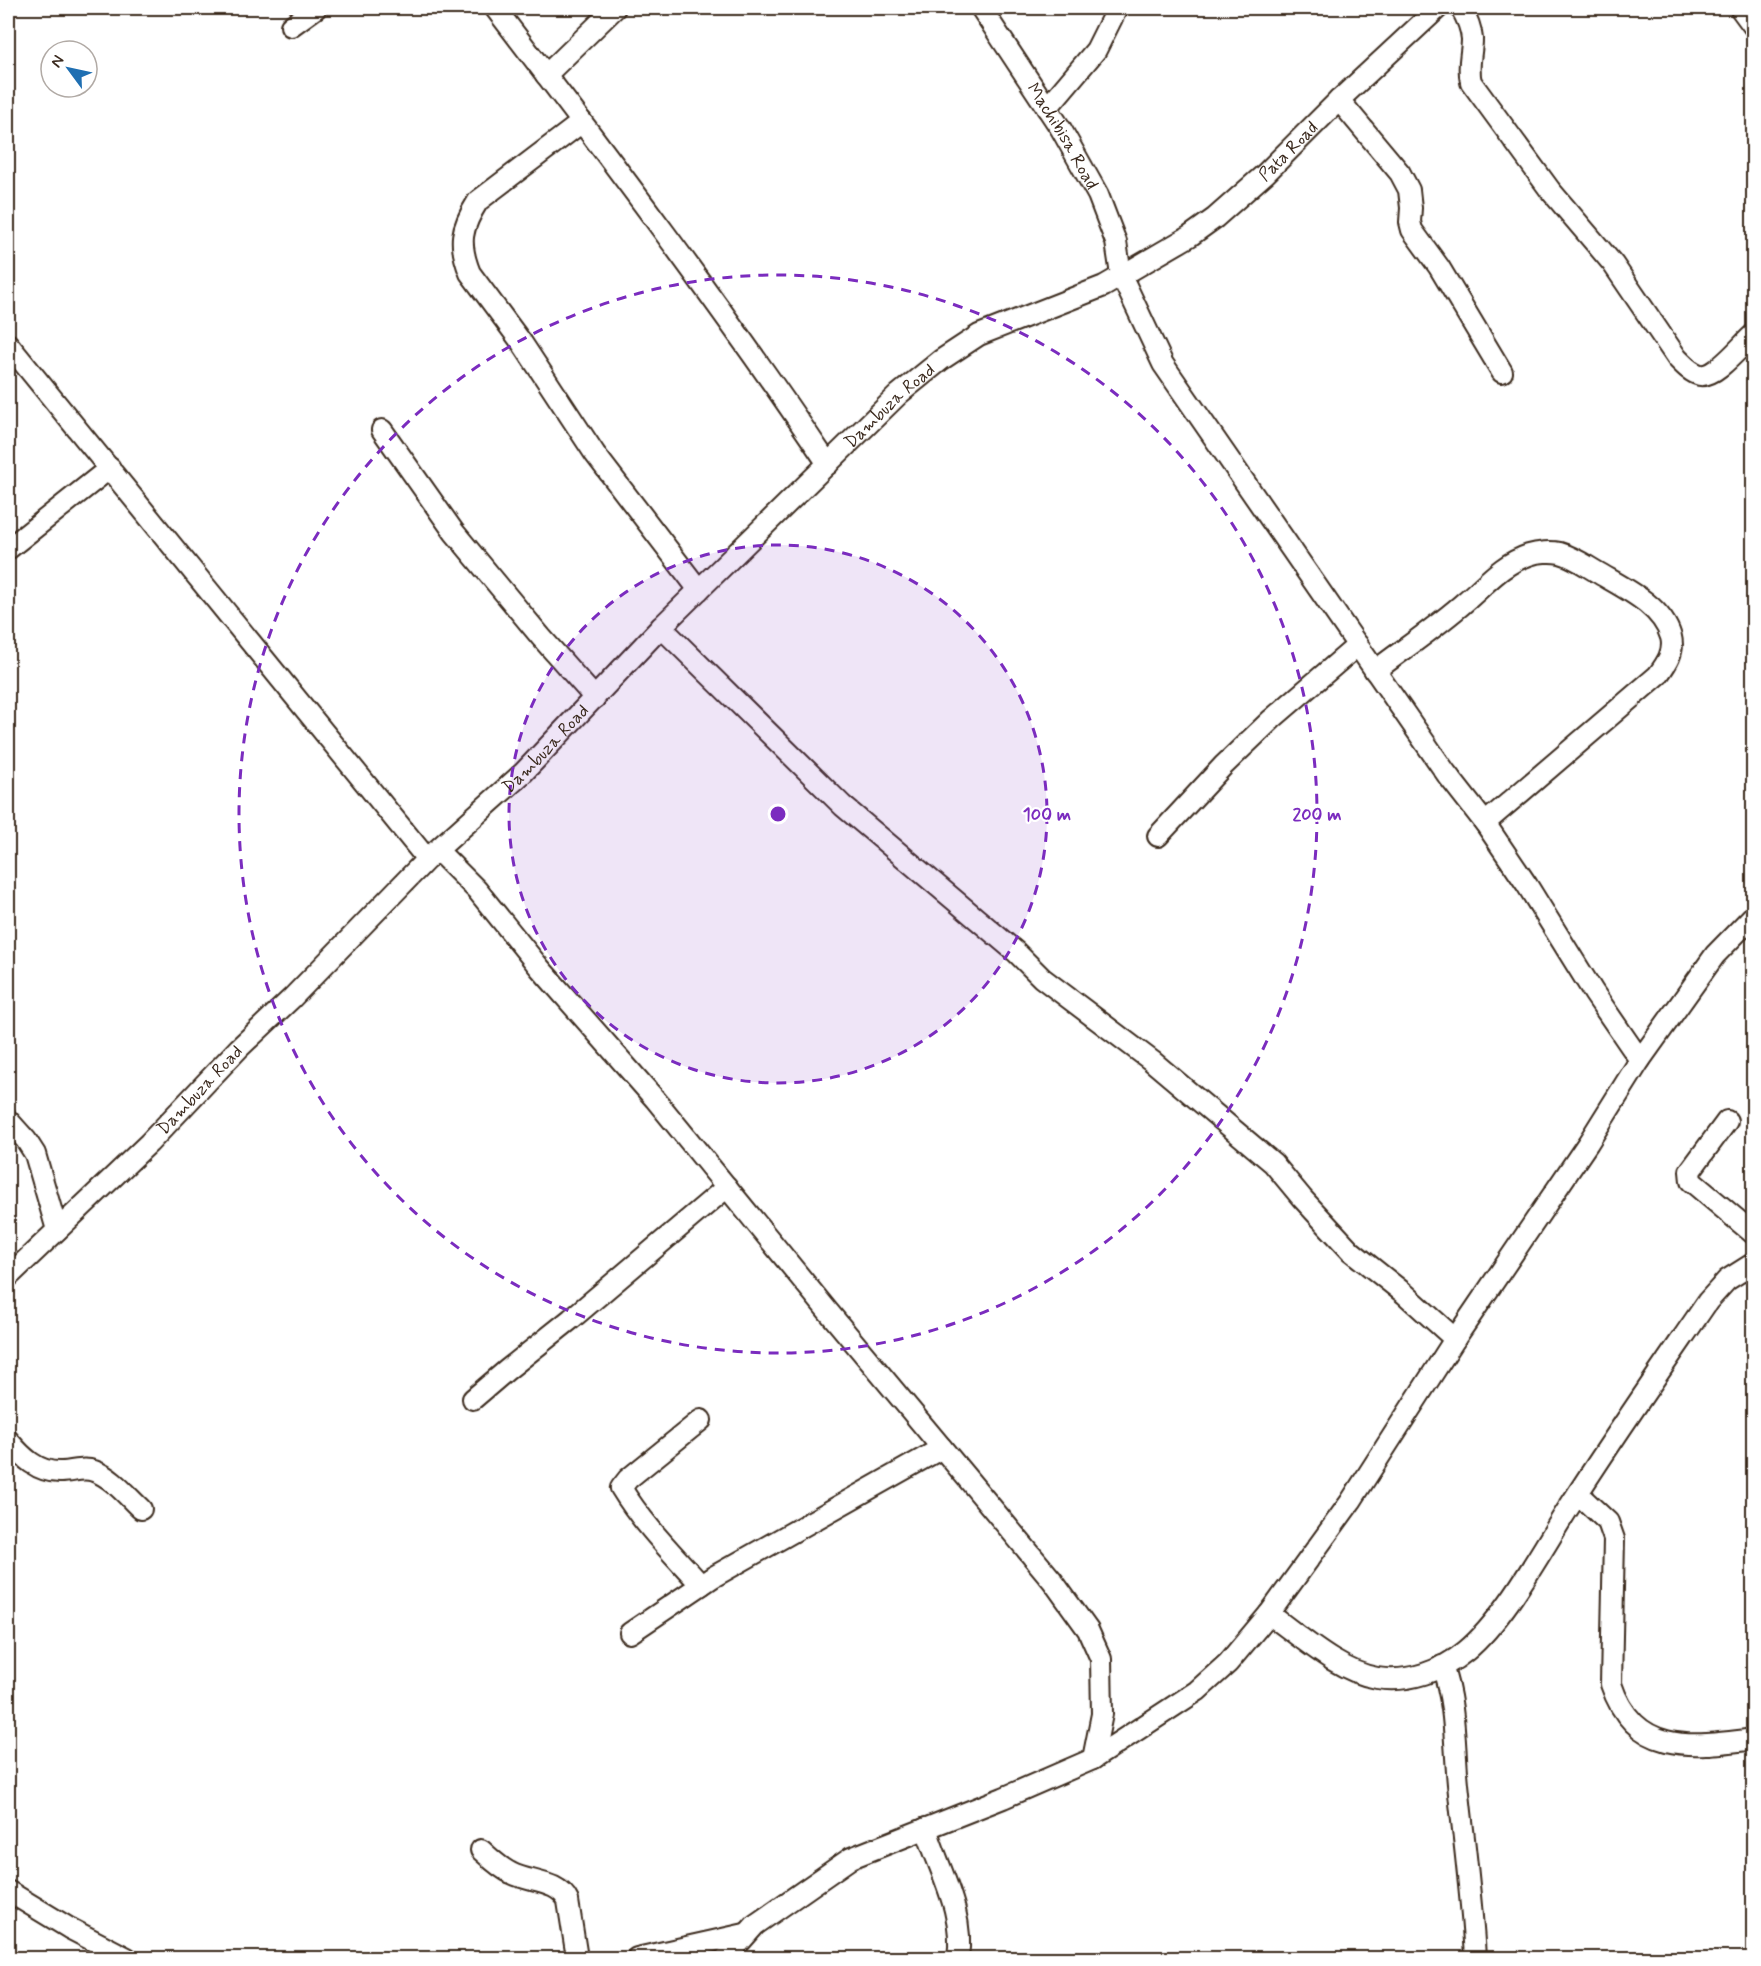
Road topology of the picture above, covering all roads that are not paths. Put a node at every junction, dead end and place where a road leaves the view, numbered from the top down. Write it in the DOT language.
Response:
graph roads {
  1 [pos="316,8"];
  2 [pos="495,8"];
  3 [pos="615,8"];
  4 [pos="981,8"];
  5 [pos="1117,8"];
  6 [pos="1438,8"];
  7 [pos="1461,8"];
  8 [pos="1740,8"];
  9 [pos="291,26"];
  10 [pos="1754,27"];
  11 [pos="546,75"];
  12 [pos="1339,100"];
  13 [pos="1047,108"];
  14 [pos="582,122"];
  15 [pos="1121,275"];
  16 [pos="1754,334"];
  17 [pos="8,344"];
  18 [pos="1502,372"];
  19 [pos="382,430"];
  20 [pos="828,464"];
  21 [pos="110,468"];
  22 [pos="8,549"];
  23 [pos="699,590"];
  24 [pos="661,627"];
  25 [pos="1358,645"];
  26 [pos="1375,671"];
  27 [pos="595,698"];
  28 [pos="1485,823"];
  29 [pos="1158,836"];
  30 [pos="433,855"];
  31 [pos="1754,915"];
  32 [pos="1640,1060"];
  33 [pos="8,1120"];
  34 [pos="1727,1121"];
  35 [pos="727,1187"];
  36 [pos="57,1230"];
  37 [pos="1754,1234"];
  38 [pos="1754,1263"];
  39 [pos="8,1277"];
  40 [pos="1455,1339"];
  41 [pos="473,1399"];
  42 [pos="701,1420"];
  43 [pos="8,1440"];
  44 [pos="942,1448"];
  45 [pos="1578,1494"];
  46 [pos="141,1509"];
  47 [pos="701,1585"];
  48 [pos="1269,1614"];
  49 [pos="630,1634"];
  50 [pos="1442,1666"];
  51 [pos="1754,1739"];
  52 [pos="1093,1759"];
  53 [pos="926,1828"];
  54 [pos="481,1850"];
  55 [pos="8,1891"];
  56 [pos="745,1934"];
  57 [pos="127,1959"];
  58 [pos="577,1959"];
  59 [pos="637,1959"];
  60 [pos="726,1959"];
  61 [pos="958,1959"];
  62 [pos="1475,1959"];
  1 -- 9 [label="street"];
  2 -- 11 [label="street"];
  3 -- 11 [label="street"];
  4 -- 13 [label="street, Machibisa Road"];
  5 -- 13 [label="street"];
  6 -- 12 [label="street, Pata Road"];
  7 -- 16 [label="street"];
  8 -- 10 [label="street"];
  11 -- 14 [label="street"];
  12 -- 15 [label="street, Pata Road"];
  12 -- 18 [label="street"];
  13 -- 15 [label="street, Machibisa Road"];
  14 -- 20 [label="street"];
  14 -- 23 [label="street"];
  15 -- 20 [label="street, Dambuza Road"];
  15 -- 25 [label="street, Machibisa Road"];
  17 -- 21 [label="street"];
  19 -- 27 [label="street"];
  20 -- 23 [label="street, Dambuza Road"];
  21 -- 22 [label="street"];
  21 -- 30 [label="street"];
  23 -- 24 [label="street, Dambuza Road"];
  24 -- 27 [label="street, Dambuza Road"];
  24 -- 40 [label="street"];
  25 -- 26 [label="street, Machibisa Road"];
  25 -- 29 [label="street"];
  26 -- 28 [label="street, Machibisa Road"];
  26 -- 28 [label="street"];
  27 -- 30 [label="street, Dambuza Road"];
  28 -- 32 [label="street, Machibisa Road"];
  30 -- 35 [label="street"];
  30 -- 36 [label="street, Dambuza Road"];
  31 -- 32 [label="street"];
  32 -- 40 [label="street"];
  33 -- 36 [label="street"];
  34 -- 37 [label="street"];
  35 -- 41 [label="street"];
  35 -- 44 [label="street"];
  36 -- 39 [label="street, Dambuza Road"];
  38 -- 45 [label="street"];
  40 -- 48 [label="street"];
  42 -- 47 [label="street"];
  43 -- 46 [label="street"];
  44 -- 47 [label="street"];
  44 -- 52 [label="street"];
  45 -- 50 [label="street"];
  45 -- 51 [label="street"];
  47 -- 49 [label="street"];
  48 -- 50 [label="street"];
  48 -- 52 [label="street"];
  50 -- 62 [label="street"];
  52 -- 53 [label="street"];
  53 -- 56 [label="street"];
  53 -- 61 [label="street"];
  54 -- 58 [label="street"];
  55 -- 57 [label="street"];
  56 -- 59 [label="street"];
  56 -- 60 [label="street"];
}
